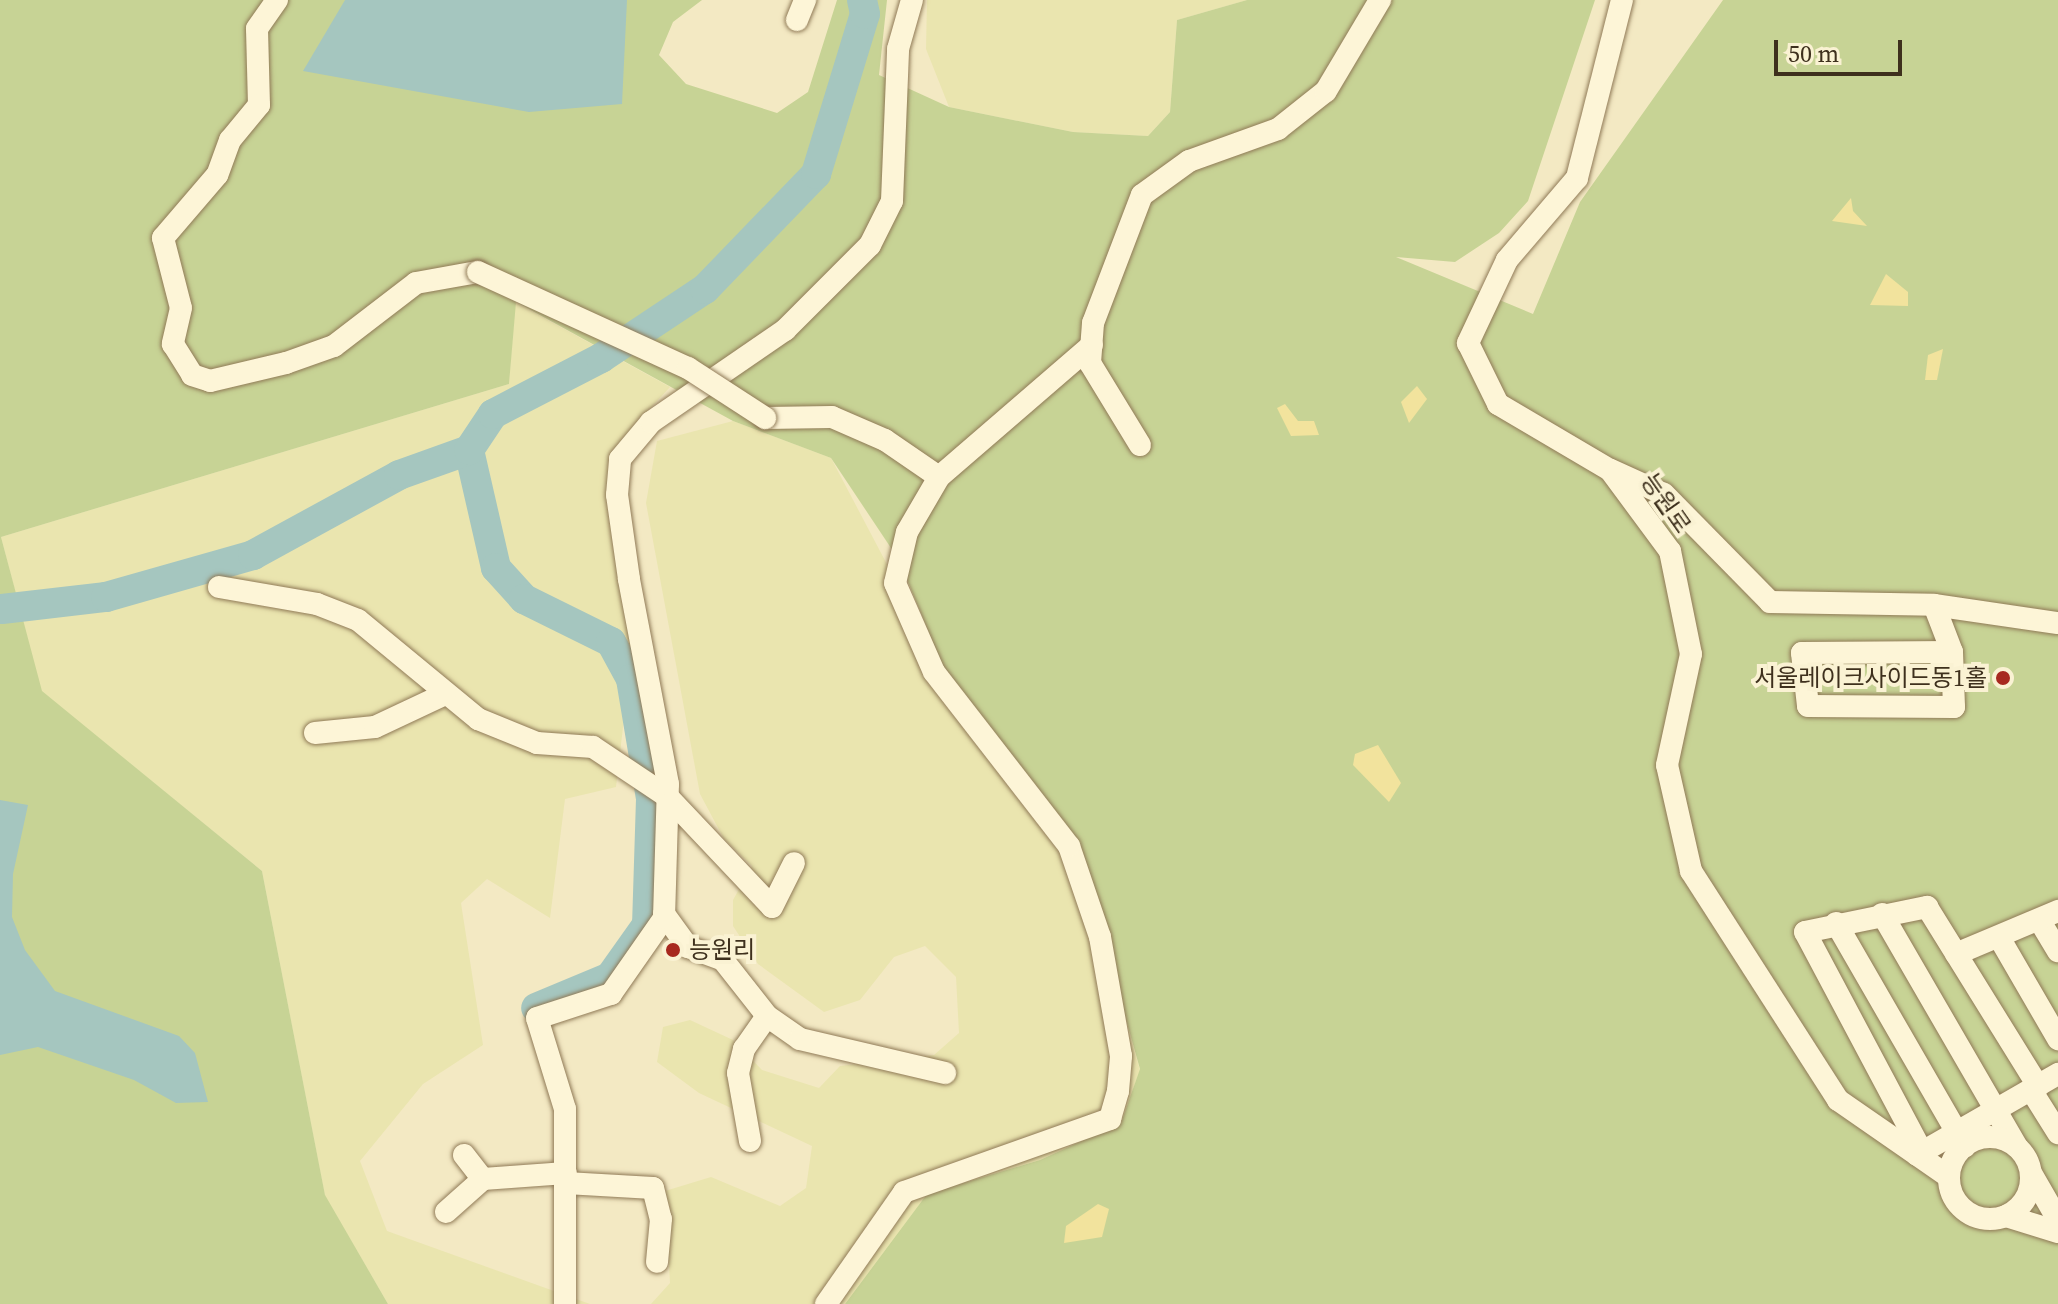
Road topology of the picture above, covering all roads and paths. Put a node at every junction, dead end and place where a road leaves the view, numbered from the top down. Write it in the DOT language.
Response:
graph roads {
  1 [pos="277,0"];
  2 [pos="912,0"];
  3 [pos="1380,0"];
  4 [pos="1622,0"];
  5 [pos="1092,345"];
  6 [pos="1140,445"];
  7 [pos="1610,470"];
  8 [pos="939,477"];
  9 [pos="219,587"];
  10 [pos="1934,605"];
  11 [pos="2058,623"];
  12 [pos="1952,652"];
  13 [pos="445,694"];
  14 [pos="315,733"];
  15 [pos="668,797"];
  16 [pos="794,863"];
  17 [pos="664,914"];
  18 [pos="1882,914"];
  19 [pos="2050,917"];
  20 [pos="1836,923"];
  21 [pos="2000,939"];
  22 [pos="2058,951"];
  23 [pos="1956,954"];
  24 [pos="767,1016"];
  25 [pos="2058,1039"];
  26 [pos="945,1073"];
  27 [pos="2058,1074"];
  28 [pos="2034,1088"];
  29 [pos="2000,1108"];
  30 [pos="2058,1133"];
  31 [pos="1961,1137"];
  32 [pos="750,1141"];
  33 [pos="2017,1147"];
  34 [pos="1920,1154"];
  35 [pos="464,1155"];
  36 [pos="2031,1173"];
  37 [pos="1949,1177"];
  38 [pos="566,1178"];
  39 [pos="483,1179"];
  40 [pos="446,1212"];
  41 [pos="2006,1216"];
  42 [pos="2058,1220"];
  43 [pos="2058,1232"];
  44 [pos="657,1262"];
  45 [pos="565,1304"];
  46 [pos="826,1304"];
  1 -- 8 [label="street, bridge"];
  2 -- 15 [label="street"];
  3 -- 5 [label="street"];
  4 -- 7 [label="street, 능원로"];
  5 -- 6 [label="street"];
  5 -- 8 [label="street"];
  7 -- 10 [label="street"];
  7 -- 34 [label="street, 능원로"];
  8 -- 46 [label="street"];
  9 -- 13 [label="street"];
  10 -- 11 [label="street"];
  10 -- 12 [label="street"];
  12 -- 12 [label="street"];
  13 -- 14 [label="street"];
  13 -- 15 [label="street"];
  15 -- 16 [label="street"];
  15 -- 17 [label="street"];
  17 -- 24 [label="street"];
  17 -- 38 [label="street"];
  18 -- 20 [label="street"];
  18 -- 23 [label="street"];
  18 -- 29 [label="street"];
  19 -- 21 [label="street"];
  19 -- 22 [label="street"];
  20 -- 31 [label="street"];
  20 -- 34 [label="street"];
  21 -- 23 [label="street"];
  21 -- 25 [label="street"];
  23 -- 28 [label="street"];
  24 -- 26 [label="street"];
  24 -- 32 [label="street"];
  27 -- 28 [label="street"];
  28 -- 29 [label="street"];
  28 -- 30 [label="street"];
  29 -- 31 [label="street"];
  29 -- 33 [label="street"];
  31 -- 33 [label="street"];
  31 -- 34 [label="street"];
  31 -- 37 [label="street"];
  33 -- 36 [label="street"];
  34 -- 37 [label="street"];
  35 -- 39 [label="street"];
  36 -- 41 [label="street"];
  36 -- 42 [label="street"];
  37 -- 41 [label="street"];
  38 -- 39 [label="street"];
  38 -- 44 [label="street"];
  38 -- 45 [label="street"];
  39 -- 40 [label="street"];
  41 -- 43 [label="street"];
}
